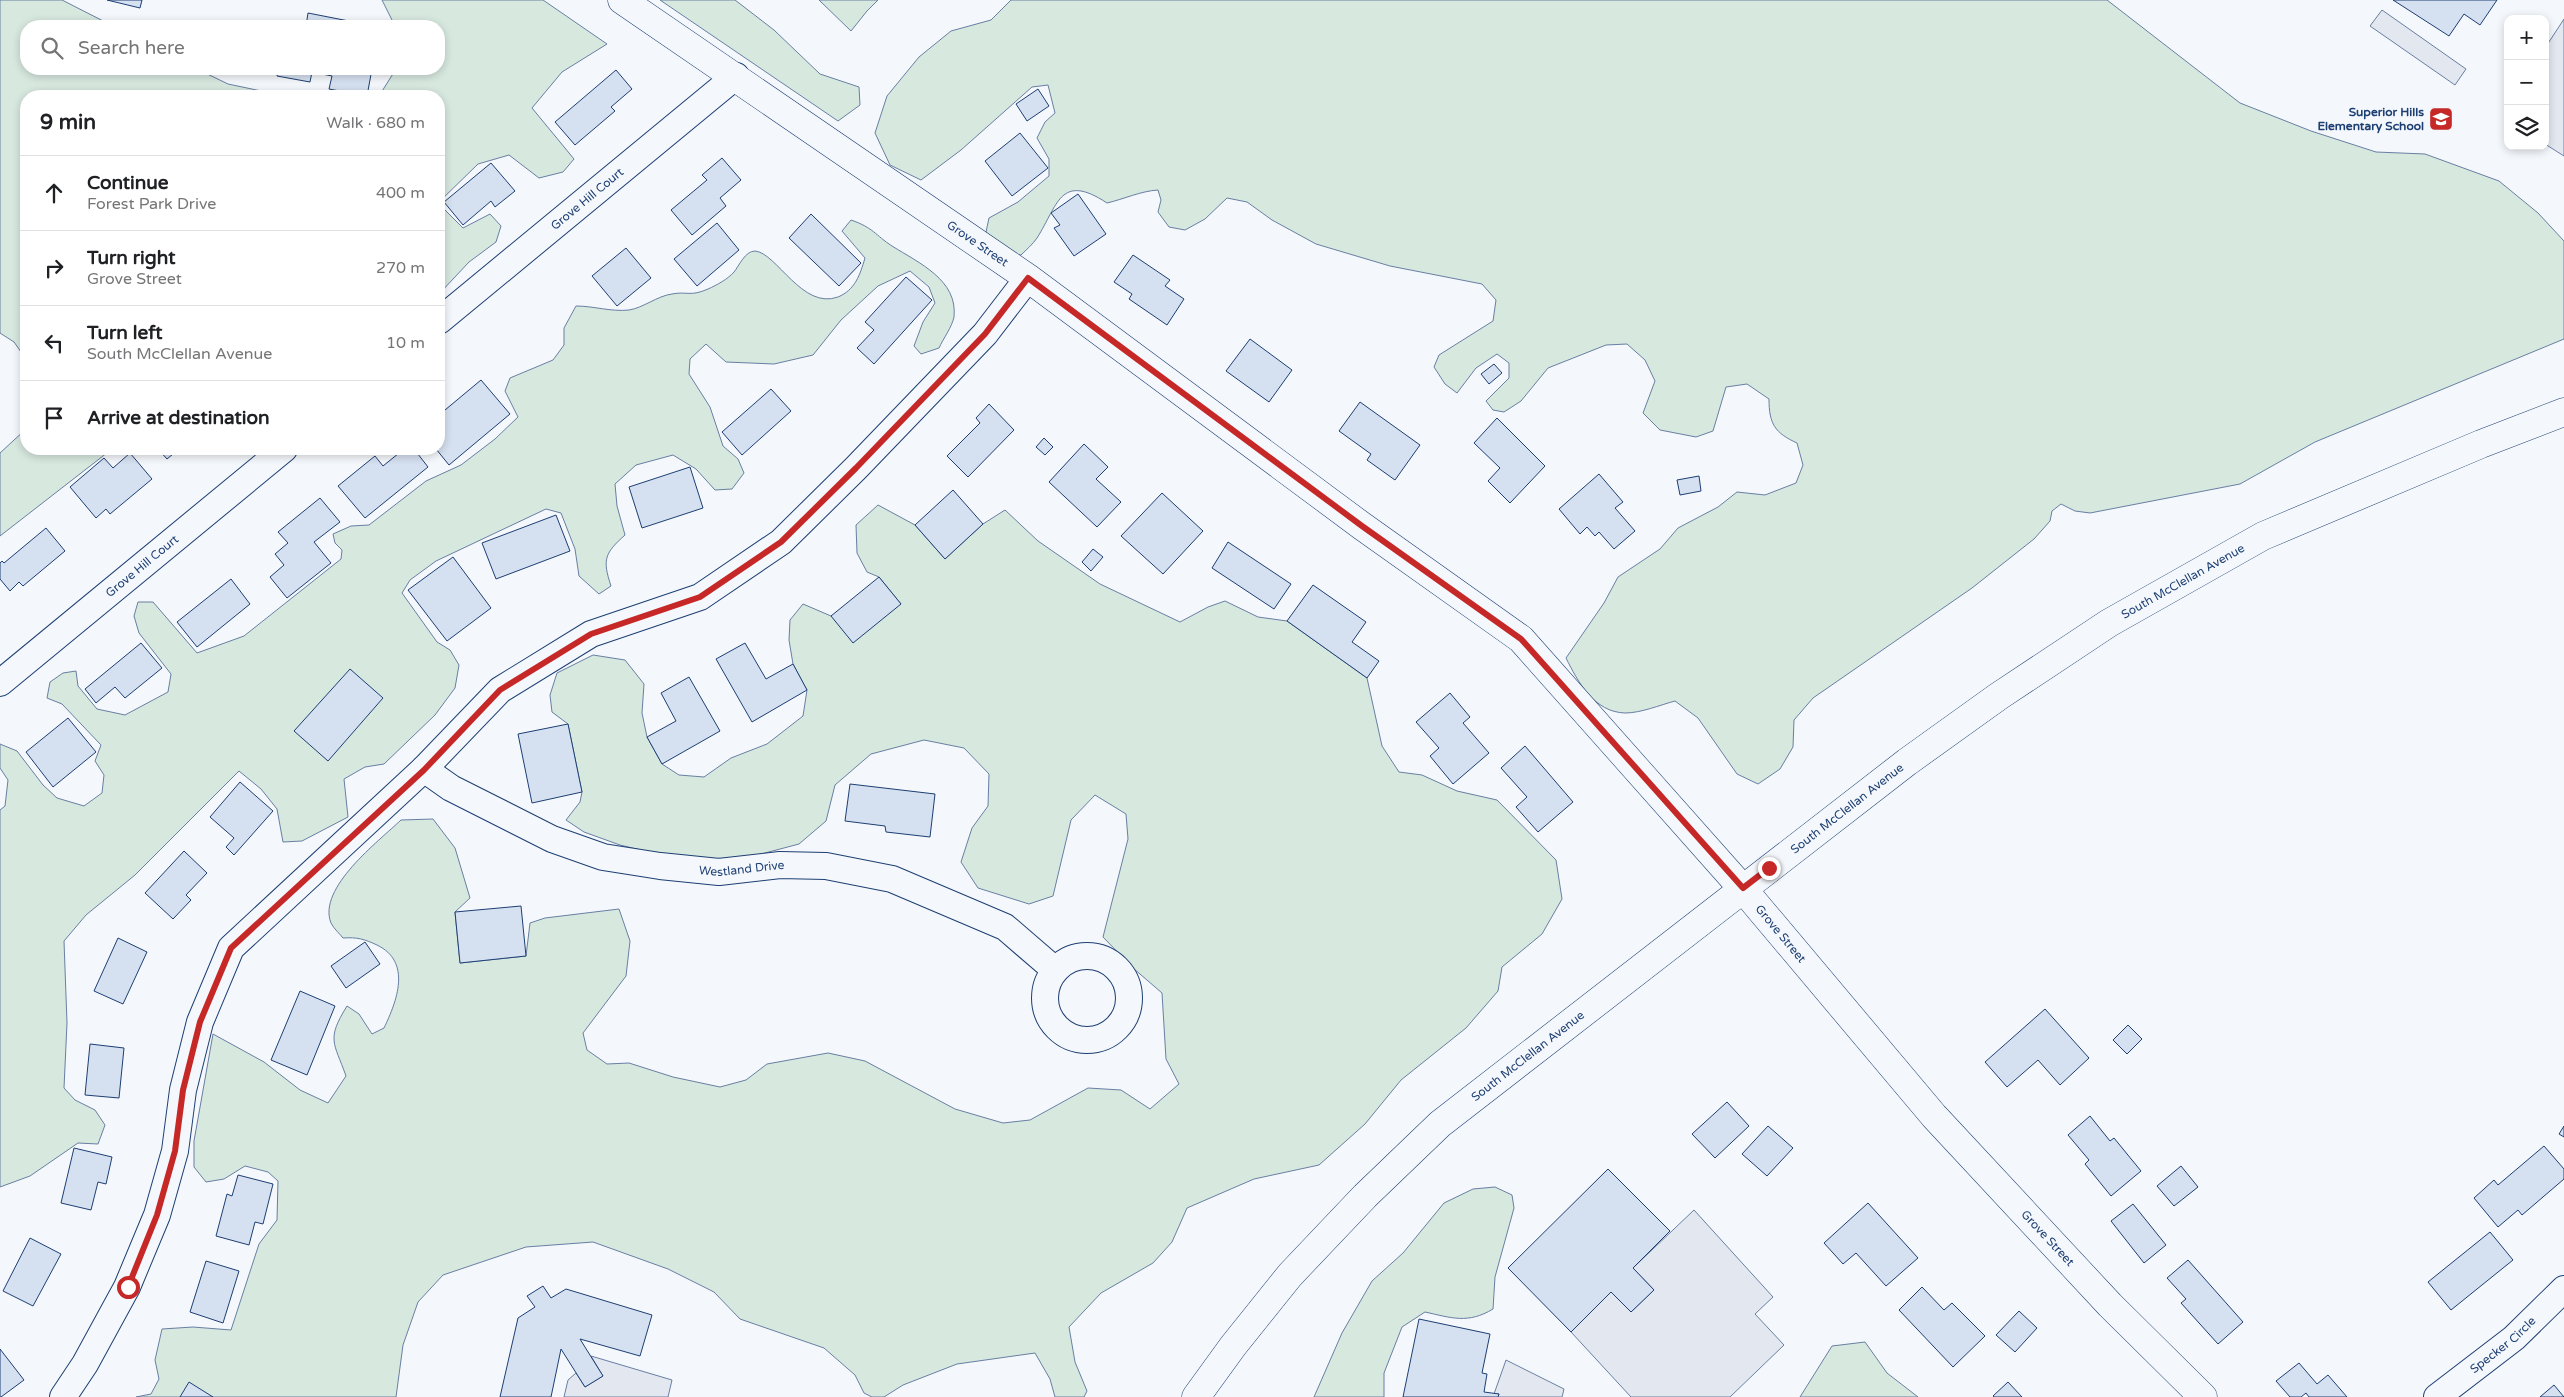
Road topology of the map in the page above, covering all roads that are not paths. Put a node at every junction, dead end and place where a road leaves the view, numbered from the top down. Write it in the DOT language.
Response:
graph roads {
  1 [pos="622,0"];
  2 [pos="736,76"];
  3 [pos="1028,278"];
  4 [pos="445,316"];
  5 [pos="2564,412"];
  6 [pos="277,455"];
  7 [pos="3,674"];
  8 [pos="424,770"];
  9 [pos="1743,888"];
  10 [pos="1055,970"];
  11 [pos="2564,1289"];
  12 [pos="63,1397"];
  13 [pos="1196,1397"];
  14 [pos="2202,1397"];
  15 [pos="2437,1397"];
  1 -- 2 [label="main road, Grove Street"];
  2 -- 3 [label="main road, Grove Street"];
  2 -- 4 [label="street, Grove Hill Court"];
  3 -- 8 [label="street"];
  3 -- 9 [label="main road, Grove Street"];
  5 -- 9 [label="main road, South McClellan Avenue"];
  6 -- 7 [label="street, Grove Hill Court"];
  8 -- 10 [label="street, Westland Drive"];
  8 -- 12 [label="street"];
  9 -- 13 [label="main road, South McClellan Avenue"];
  9 -- 14 [label="main road, Grove Street"];
  11 -- 15 [label="street, Specker Circle"];
}
